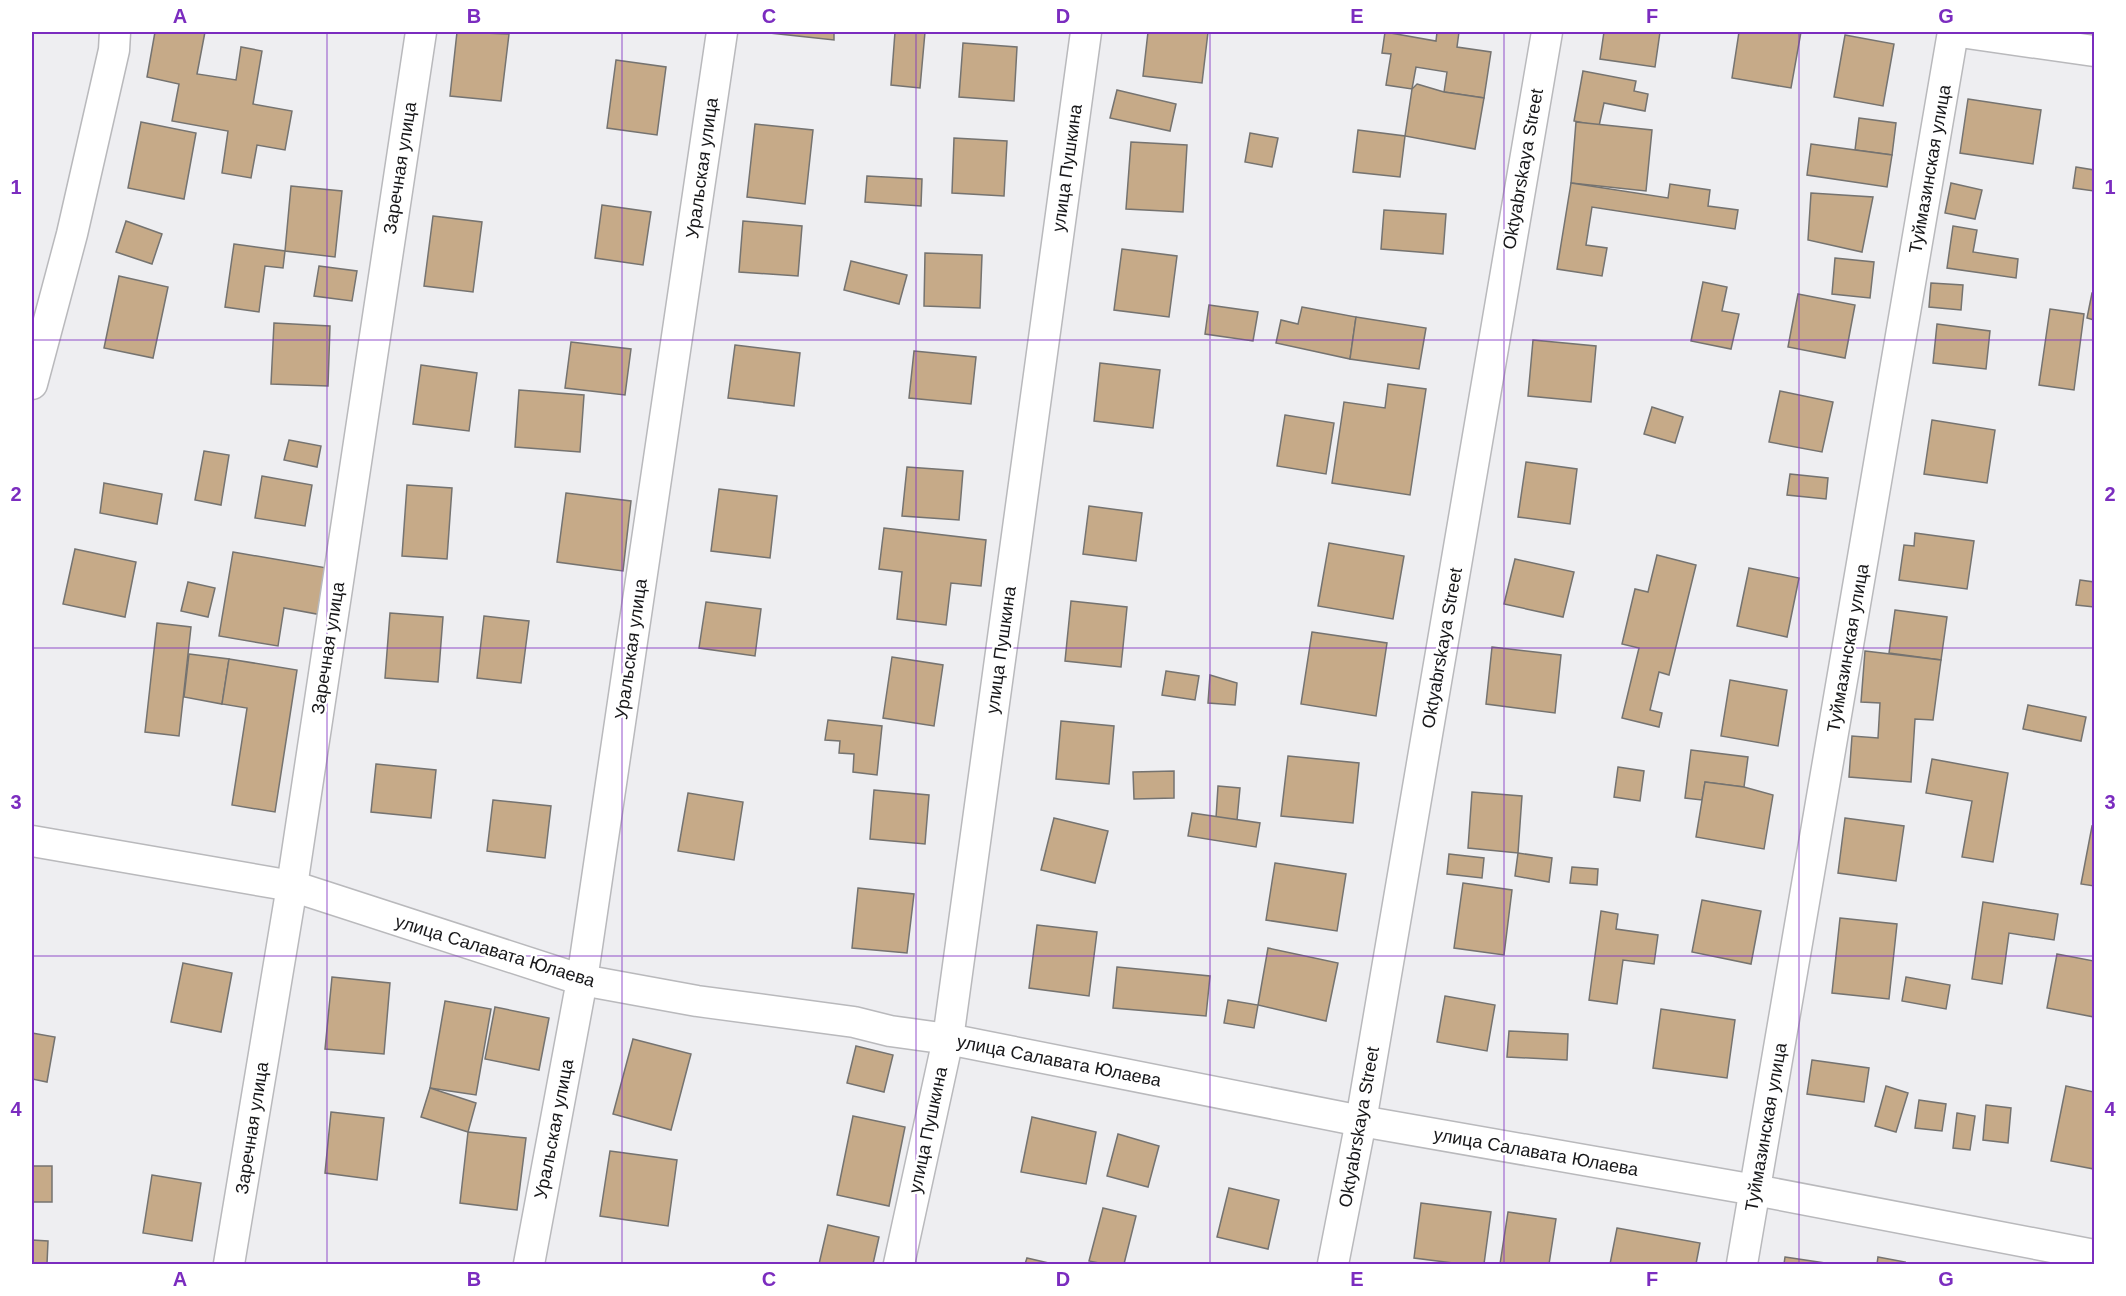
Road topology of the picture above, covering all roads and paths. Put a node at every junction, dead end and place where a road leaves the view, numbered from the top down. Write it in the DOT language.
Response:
graph roads {
  1 [pos="115,32"];
  2 [pos="421,32"];
  3 [pos="722,32"];
  4 [pos="1086,32"];
  5 [pos="1547,32"];
  6 [pos="1953,32"];
  7 [pos="1960,32"];
  8 [pos="2094,51"];
  9 [pos="32,384"];
  10 [pos="32,841"];
  11 [pos="292,886"];
  12 [pos="582,981"];
  13 [pos="948,1039"];
  14 [pos="1361,1121"];
  15 [pos="1755,1190"];
  16 [pos="2094,1255"];
  17 [pos="229,1264"];
  18 [pos="529,1264"];
  19 [pos="899,1264"];
  20 [pos="1333,1264"];
  21 [pos="1742,1264"];
  1 -- 9 [label="street"];
  2 -- 11 [label="street, Заречная улица"];
  3 -- 12 [label="street, Уральская улица"];
  4 -- 13 [label="street, улица Пушкина"];
  5 -- 14 [label="street, Oktyabrskaya Street"];
  6 -- 15 [label="street, Туймазинская улица"];
  7 -- 8 [label="street"];
  10 -- 11 [label="street, улица Салавата Юлаева"];
  11 -- 12 [label="street, улица Салавата Юлаева"];
  11 -- 17 [label="street, Заречная улица"];
  12 -- 13 [label="street, улица Салавата Юлаева"];
  12 -- 18 [label="street, Уральская улица"];
  13 -- 14 [label="street, улица Салавата Юлаева"];
  13 -- 19 [label="street, улица Пушкина"];
  14 -- 15 [label="street, улица Салавата Юлаева"];
  14 -- 20 [label="street, Oktyabrskaya Street"];
  15 -- 16 [label="street, улица Салавата Юлаева"];
  15 -- 21 [label="street, Туймазинская улица"];
}
